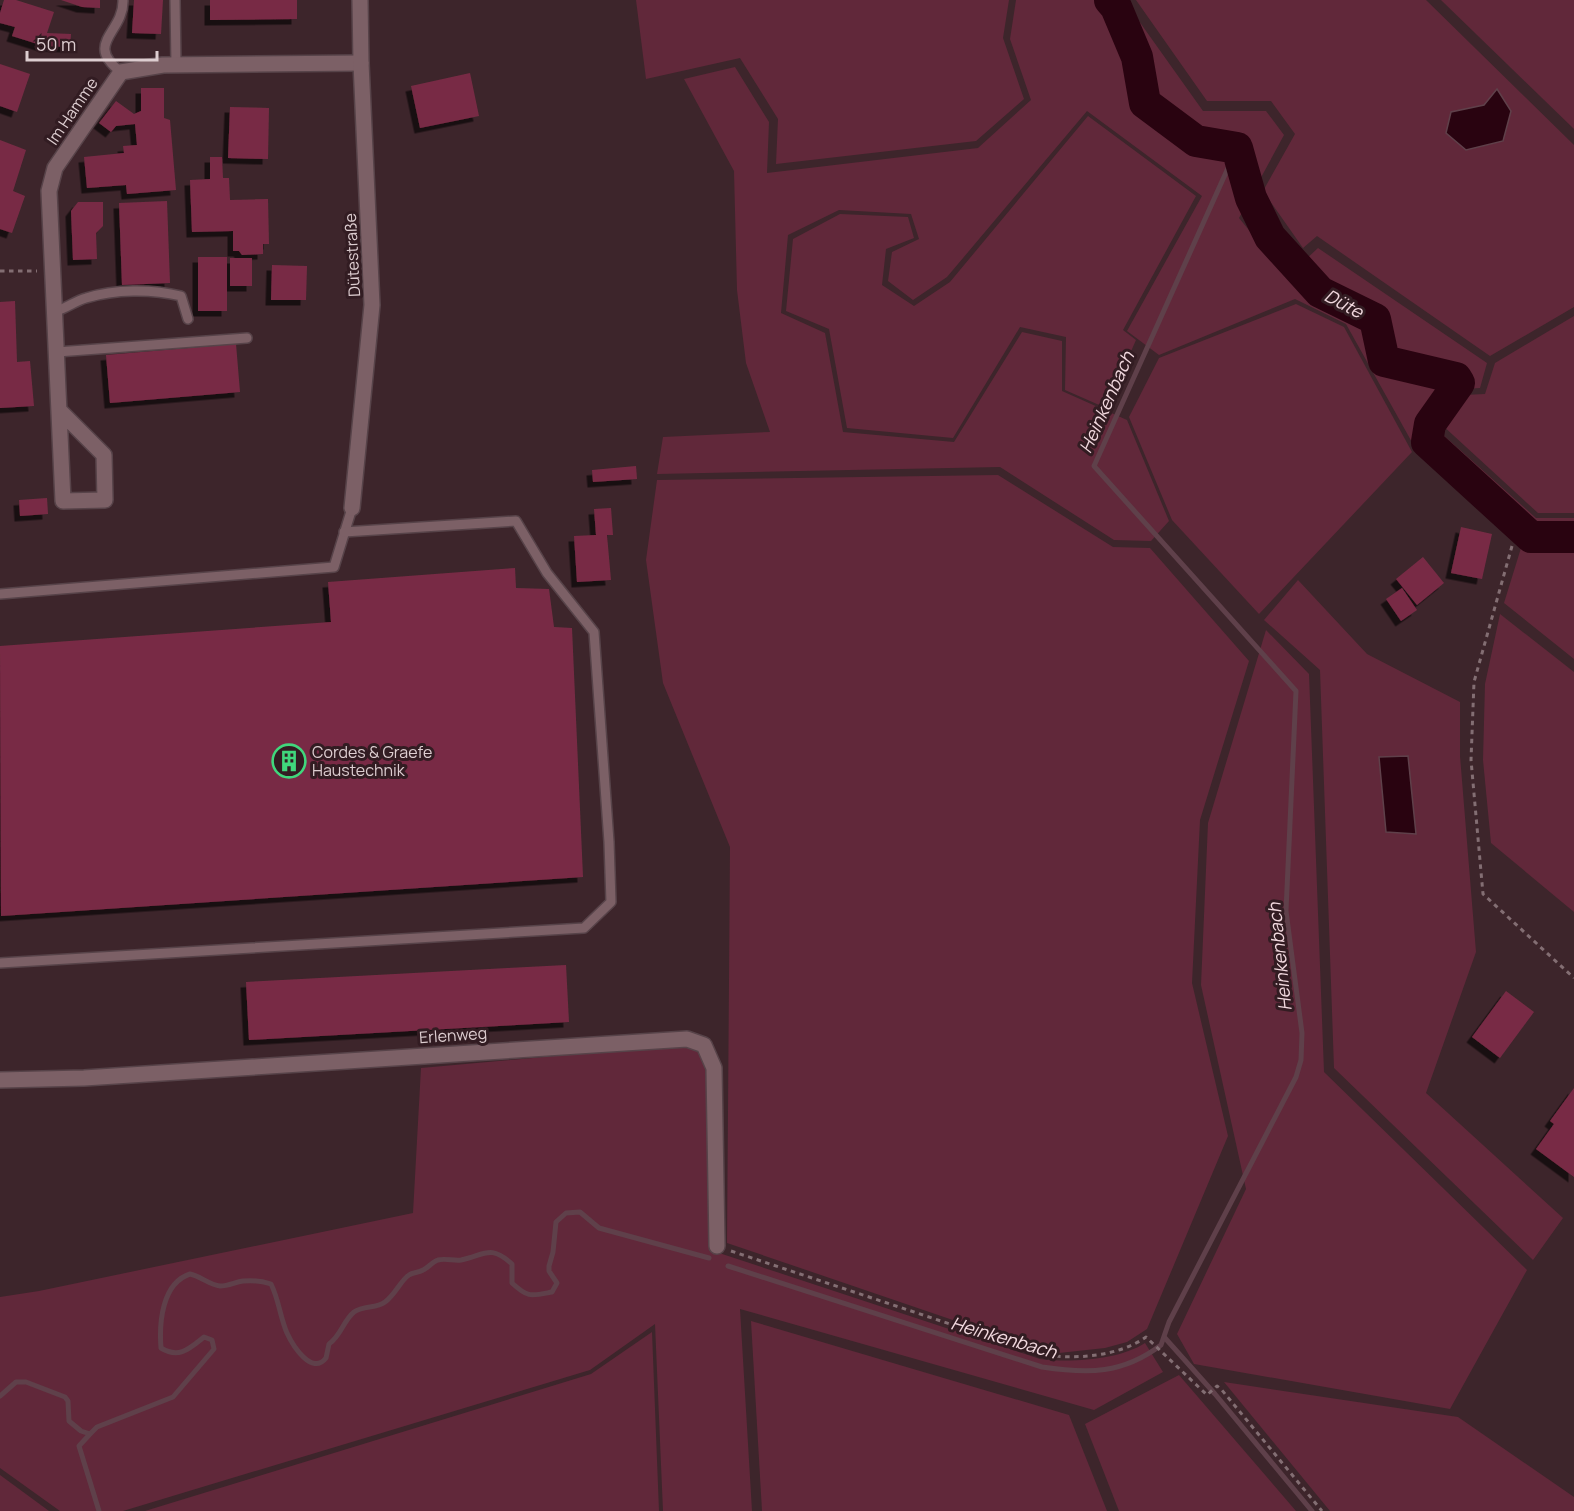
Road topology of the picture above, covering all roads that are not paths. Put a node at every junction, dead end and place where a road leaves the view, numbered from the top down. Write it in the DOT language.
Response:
graph roads {
  1 [pos="123,0"];
  2 [pos="175,0"];
  3 [pos="360,0"];
  4 [pos="361,63"];
  5 [pos="176,65"];
  6 [pos="121,72"];
  7 [pos="56,311"];
  8 [pos="189,319"];
  9 [pos="247,338"];
  10 [pos="57,352"];
  11 [pos="60,411"];
  12 [pos="352,508"];
  13 [pos="344,532"];
  14 [pos="0,594"];
  15 [pos="0,963"];
  16 [pos="0,1080"];
  17 [pos="717,1246"];
  1 -- 6 [label="lane"];
  2 -- 5 [label="lane"];
  3 -- 4 [label="street, Dütestraße"];
  4 -- 5 [label="street, Im Hamme"];
  4 -- 12 [label="street, Dütestraße"];
  5 -- 6 [label="street, Im Hamme"];
  6 -- 7 [label="street, Im Hamme"];
  7 -- 8 [label="lane"];
  7 -- 10 [label="street, Im Hamme"];
  9 -- 10 [label="lane"];
  10 -- 11 [label="street, Im Hamme"];
  11 -- 11 [label="street, Im Hamme"];
  12 -- 13 [label="lane"];
  13 -- 14 [label="lane"];
  13 -- 15 [label="lane"];
  16 -- 17 [label="street, Erlenweg"];
}
